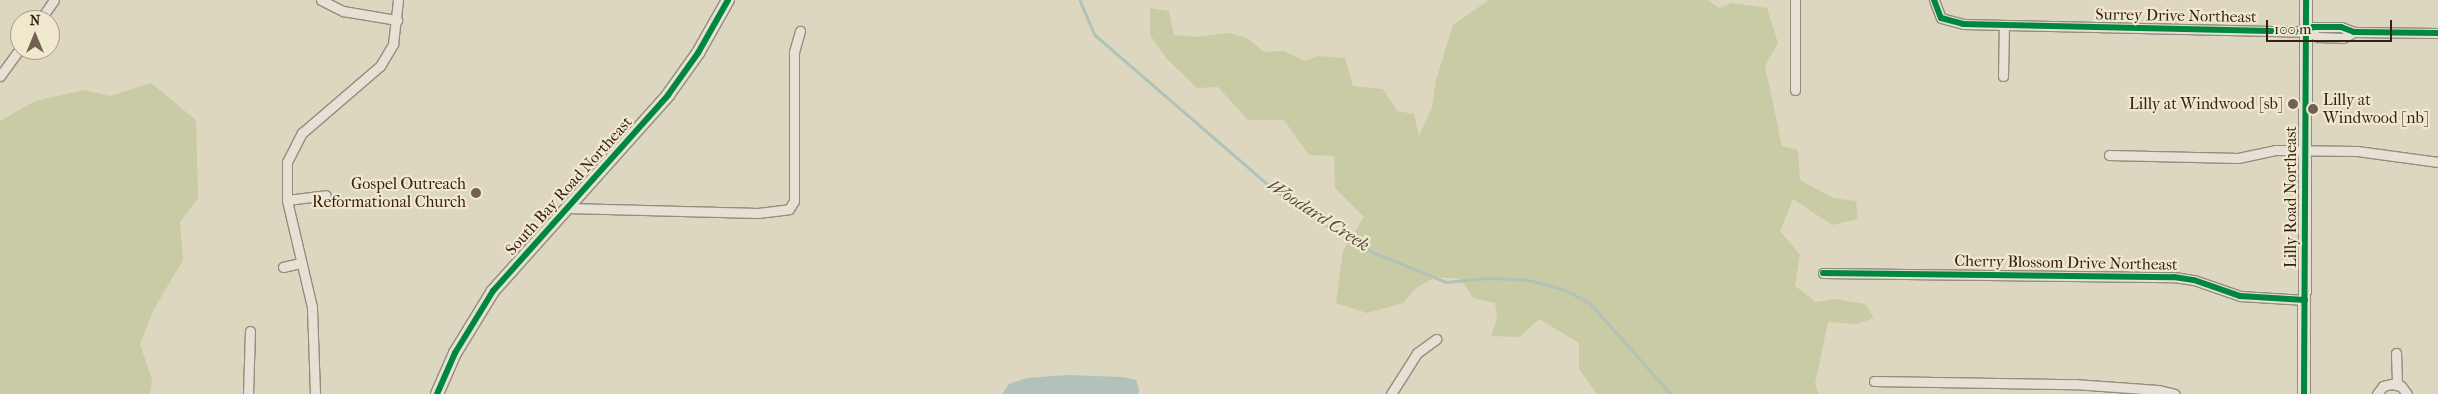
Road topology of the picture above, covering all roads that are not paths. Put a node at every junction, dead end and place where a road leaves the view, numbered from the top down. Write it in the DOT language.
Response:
graph roads {
  1 [pos="321,0"];
  2 [pos="398,0"];
  3 [pos="728,0"];
  4 [pos="1796,0"];
  5 [pos="1934,0"];
  6 [pos="2306,0"];
  7 [pos="397,20"];
  8 [pos="2004,26"];
  9 [pos="800,31"];
  10 [pos="2307,32"];
  11 [pos="2438,32"];
  12 [pos="11,60"];
  13 [pos="0,76"];
  14 [pos="2003,76"];
  15 [pos="1795,90"];
  16 [pos="2305,151"];
  17 [pos="2109,155"];
  18 [pos="2438,162"];
  19 [pos="326,195"];
  20 [pos="287,200"];
  21 [pos="568,208"];
  22 [pos="301,263"];
  23 [pos="283,267"];
  24 [pos="1823,273"];
  25 [pos="2305,300"];
  26 [pos="250,331"];
  27 [pos="1436,339"];
  28 [pos="2396,353"];
  29 [pos="1874,381"];
  30 [pos="2396,384"];
  31 [pos="248,394"];
  32 [pos="314,394"];
  33 [pos="437,394"];
  34 [pos="1391,394"];
  35 [pos="2175,394"];
  36 [pos="2304,394"];
  37 [pos="2377,394"];
  38 [pos="2407,394"];
  1 -- 7 [label="street"];
  2 -- 7 [label="street"];
  3 -- 21 [label="street, South Bay Road Northeast"];
  4 -- 15 [label="street"];
  5 -- 8 [label="street, Surrey Drive Northeast"];
  6 -- 10 [label="street, Lilly Road Northeast"];
  7 -- 20 [label="street"];
  8 -- 10 [label="street, Surrey Drive Northeast"];
  8 -- 14 [label="street"];
  9 -- 21 [label="street"];
  10 -- 11 [label="street, Surrey Drive Northeast"];
  10 -- 16 [label="street, Lilly Road Northeast"];
  12 -- 13 [label="street"];
  16 -- 17 [label="street"];
  16 -- 18 [label="street"];
  16 -- 25 [label="street, Lilly Road Northeast"];
  19 -- 20 [label="street"];
  20 -- 22 [label="street"];
  21 -- 33 [label="street, South Bay Road Northeast"];
  22 -- 23 [label="street"];
  22 -- 32 [label="street"];
  24 -- 25 [label="street, Cherry Blossom Drive Northeast"];
  25 -- 36 [label="street, Lilly Road Northeast"];
  26 -- 31 [label="street"];
  27 -- 34 [label="street"];
  28 -- 30 [label="street"];
  29 -- 35 [label="street"];
  30 -- 37 [label="street"];
  30 -- 38 [label="street"];
}
